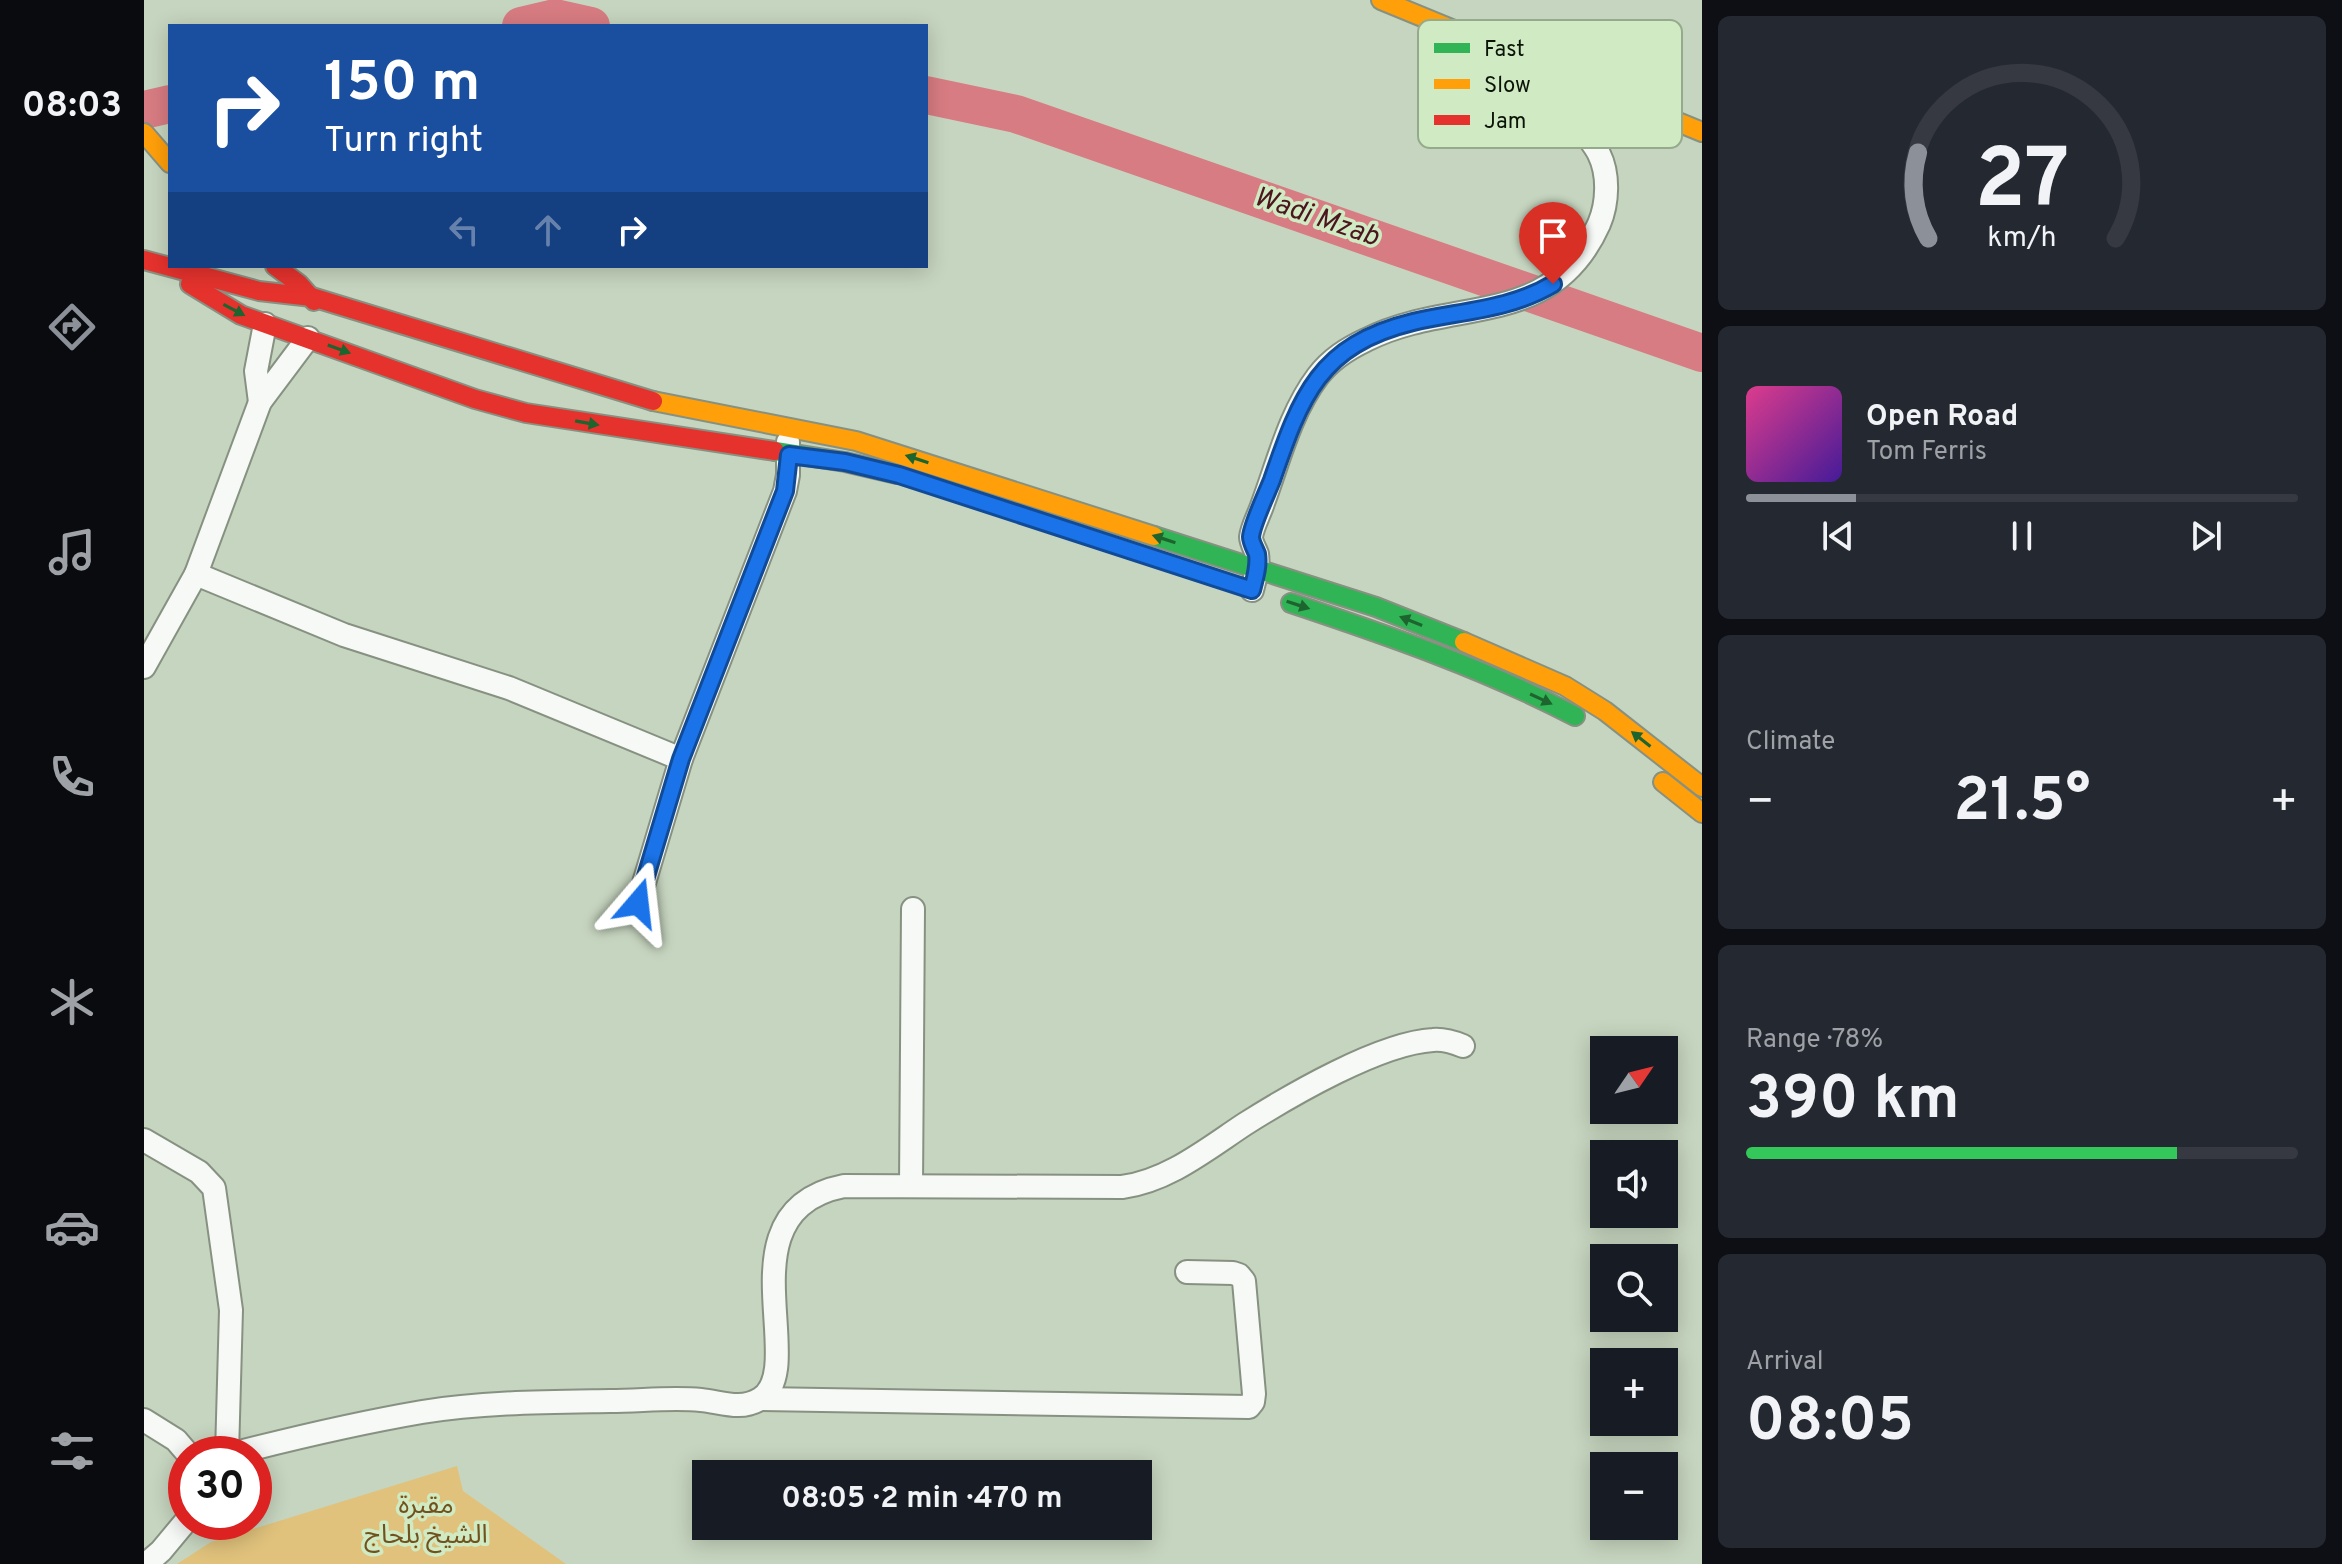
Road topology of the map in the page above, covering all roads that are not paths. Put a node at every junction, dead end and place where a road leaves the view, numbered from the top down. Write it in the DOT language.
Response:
graph roads {
  1 [pos="1381,0"];
  2 [pos="1430,20"];
  3 [pos="1682,124"];
  4 [pos="1702,132"];
  5 [pos="144,133"];
  6 [pos="1596,148"];
  7 [pos="168,161"];
  8 [pos="150,262"];
  9 [pos="182,268"];
  10 [pos="278,268"];
  11 [pos="256,282"];
  12 [pos="312,297"];
  13 [pos="265,324"];
  14 [pos="308,338"];
  15 [pos="638,398"];
  16 [pos="260,402"];
  17 [pos="785,425"];
  18 [pos="632,431"];
  19 [pos="789,455"];
  20 [pos="913,480"];
  21 [pos="1251,538"];
  22 [pos="196,574"];
  23 [pos="1237,576"];
  24 [pos="144,667"];
  25 [pos="1588,725"];
  26 [pos="681,759"];
  27 [pos="1644,767"];
  28 [pos="1702,787"];
  29 [pos="1702,813"];
  30 [pos="638,903"];
  31 [pos="913,909"];
  32 [pos="1463,1046"];
  33 [pos="144,1140"];
  34 [pos="911,1186"];
  35 [pos="1187,1272"];
  36 [pos="761,1399"];
  37 [pos="144,1420"];
  38 [pos="170,1436"];
  39 [pos="230,1436"];
  40 [pos="272,1444"];
  41 [pos="170,1540"];
  42 [pos="146,1564"];
  1 -- 2 [label="main road"];
  3 -- 4 [label="main road"];
  5 -- 7 [label="main road"];
  6 -- 21 [label="street"];
  8 -- 13 [label="main road, one-way"];
  9 -- 11 [label="main road"];
  10 -- 12 [label="main road"];
  11 -- 12 [label="main road"];
  11 -- 13 [label="main road"];
  12 -- 14 [label="main road"];
  12 -- 15 [label="main road"];
  13 -- 14 [label="main road"];
  13 -- 16 [label="street"];
  14 -- 16 [label="street"];
  14 -- 18 [label="main road, one-way"];
  15 -- 17 [label="main road"];
  15 -- 18 [label="main road"];
  16 -- 22 [label="street"];
  17 -- 19 [label="street"];
  23 -- 17 [label="main road, one-way"];
  18 -- 19 [label="main road"];
  19 -- 20 [label="main road"];
  19 -- 26 [label="street"];
  21 -- 23 [label="street"];
  21 -- 23 [label="street"];
  22 -- 24 [label="street"];
  22 -- 26 [label="street"];
  23 -- 25 [label="main road, one-way"];
  28 -- 23 [label="main road, one-way"];
  26 -- 30 [label="street"];
  27 -- 29 [label="main road"];
  31 -- 34 [label="street"];
  32 -- 34 [label="street"];
  33 -- 39 [label="street"];
  34 -- 36 [label="street"];
  35 -- 36 [label="street"];
  36 -- 40 [label="street"];
  37 -- 38 [label="street"];
  41 -- 42 [label="street"];
}
